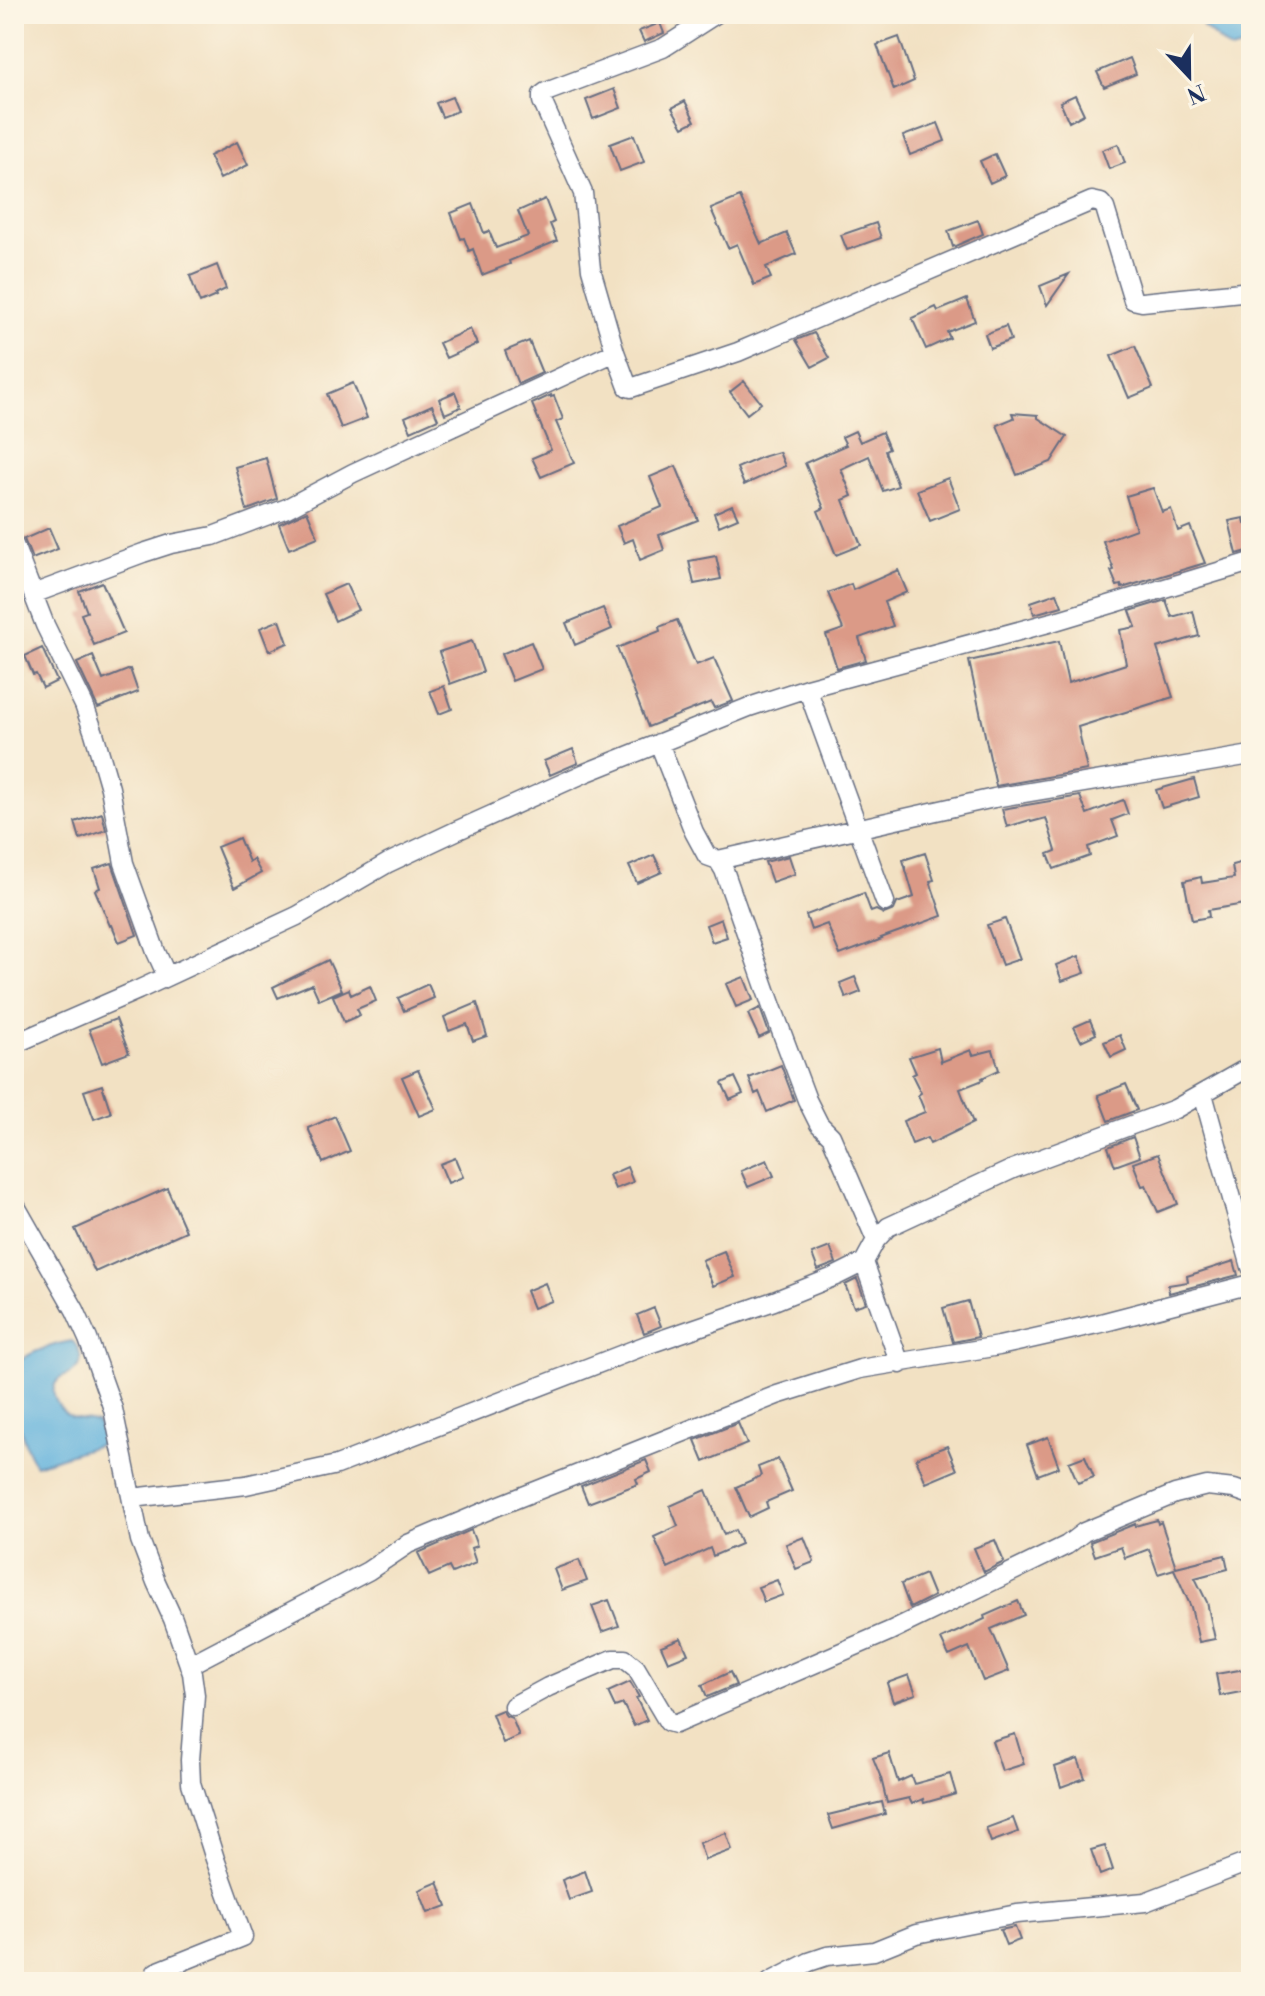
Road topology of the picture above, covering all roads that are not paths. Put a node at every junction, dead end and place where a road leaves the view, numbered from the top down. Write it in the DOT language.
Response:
graph roads {
  1 [pos="716,14"];
  2 [pos="1251,291"];
  3 [pos="615,352"];
  4 [pos="14,545"];
  5 [pos="1251,562"];
  6 [pos="33,594"];
  7 [pos="807,688"];
  8 [pos="659,743"];
  9 [pos="1251,755"];
  10 [pos="859,828"];
  11 [pos="718,860"];
  12 [pos="885,902"];
  13 [pos="167,976"];
  14 [pos="14,1044"];
  15 [pos="1251,1066"];
  16 [pos="1203,1094"];
  17 [pos="14,1203"];
  18 [pos="876,1240"];
  19 [pos="864,1262"];
  20 [pos="1251,1267"];
  21 [pos="1251,1284"];
  22 [pos="900,1364"];
  23 [pos="1251,1495"];
  24 [pos="132,1498"];
  25 [pos="189,1665"];
  26 [pos="513,1706"];
  27 [pos="1251,1861"];
  28 [pos="159,1982"];
  29 [pos="770,1982"];
  1 -- 3 [label="street"];
  2 -- 3 [label="street"];
  3 -- 6 [label="street"];
  4 -- 6 [label="street"];
  5 -- 7 [label="street"];
  6 -- 13 [label="street"];
  7 -- 8 [label="street"];
  7 -- 10 [label="street"];
  8 -- 11 [label="street"];
  8 -- 13 [label="street"];
  9 -- 10 [label="street"];
  10 -- 11 [label="street"];
  10 -- 12 [label="street"];
  11 -- 18 [label="street"];
  13 -- 14 [label="street"];
  15 -- 16 [label="street"];
  16 -- 18 [label="street"];
  16 -- 20 [label="street"];
  17 -- 24 [label="street"];
  18 -- 19 [label="street"];
  19 -- 22 [label="street"];
  19 -- 24 [label="street"];
  21 -- 22 [label="street"];
  22 -- 25 [label="street"];
  23 -- 26 [label="street"];
  24 -- 25 [label="street"];
  25 -- 28 [label="street"];
  27 -- 29 [label="street"];
}
